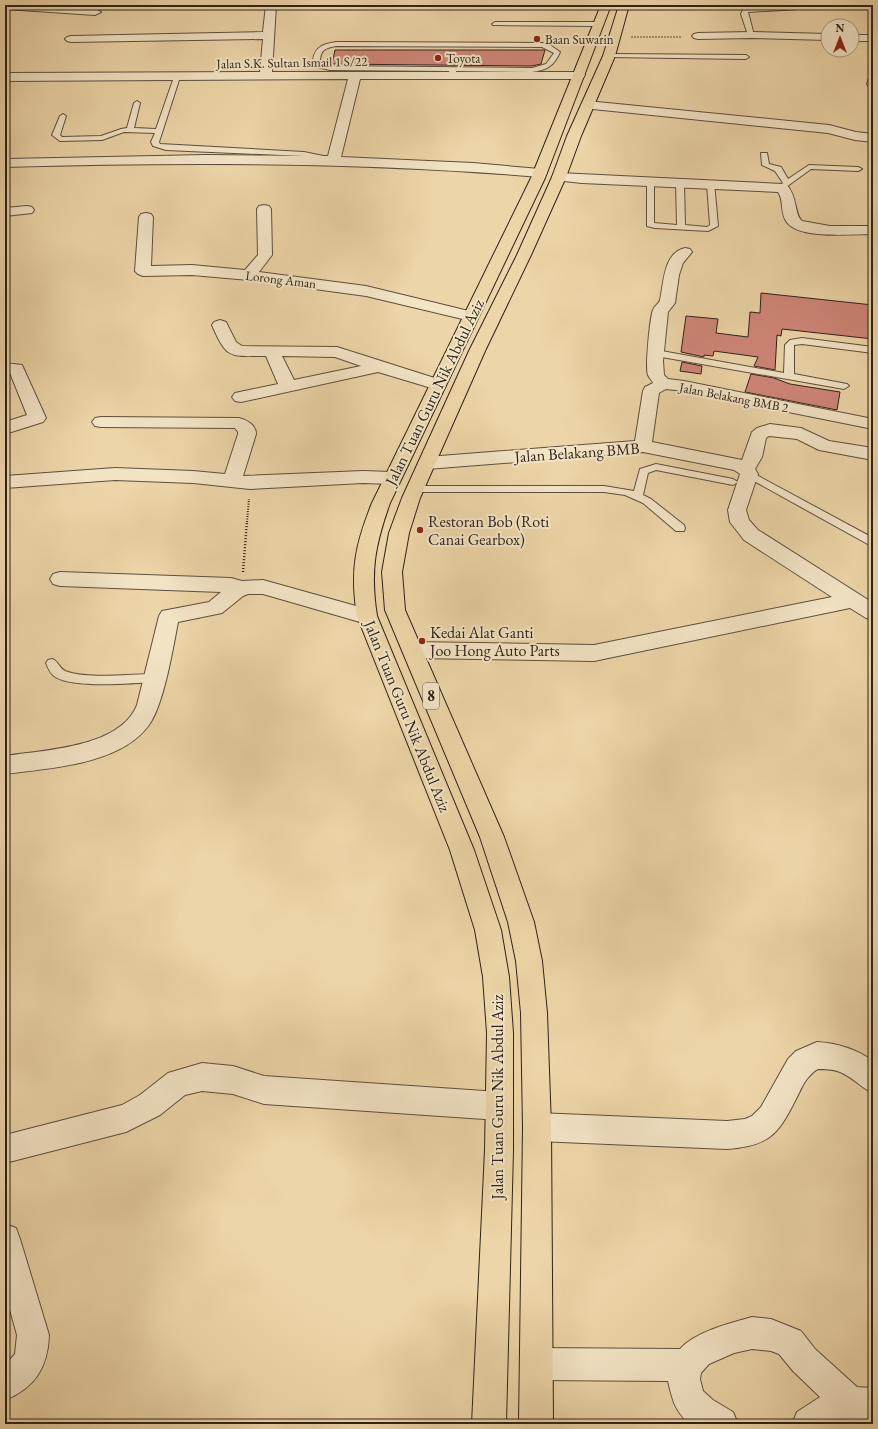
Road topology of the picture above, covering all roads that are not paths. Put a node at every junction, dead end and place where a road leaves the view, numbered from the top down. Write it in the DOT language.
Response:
graph roads {
  1 [pos="271,5"];
  2 [pos="609,5"];
  3 [pos="5,6"];
  4 [pos="797,8"];
  5 [pos="95,12"];
  6 [pos="495,24"];
  7 [pos="268,35"];
  8 [pos="751,35"];
  9 [pos="698,36"];
  10 [pos="820,37"];
  11 [pos="860,38"];
  12 [pos="873,38"];
  13 [pos="71,39"];
  14 [pos="607,44"];
  15 [pos="746,57"];
  16 [pos="582,67"];
  17 [pos="453,72"];
  18 [pos="355,75"];
  19 [pos="266,76"];
  20 [pos="5,77"];
  21 [pos="177,77"];
  22 [pos="137,103"];
  23 [pos="587,105"];
  24 [pos="63,116"];
  25 [pos="130,130"];
  26 [pos="159,131"];
  27 [pos="873,138"];
  28 [pos="764,155"];
  29 [pos="334,160"];
  30 [pos="5,162"];
  31 [pos="858,169"];
  32 [pos="549,175"];
  33 [pos="650,182"];
  34 [pos="680,183"];
  35 [pos="711,184"];
  36 [pos="784,186"];
  37 [pos="264,209"];
  38 [pos="27,210"];
  39 [pos="5,212"];
  40 [pos="146,217"];
  41 [pos="681,227"];
  42 [pos="873,230"];
  43 [pos="685,252"];
  44 [pos="501,253"];
  45 [pos="524,255"];
  46 [pos="249,275"];
  47 [pos="471,316"];
  48 [pos="220,325"];
  49 [pos="873,350"];
  50 [pos="272,352"];
  51 [pos="656,353"];
  52 [pos="379,367"];
  53 [pos="5,368"];
  54 [pos="789,376"];
  55 [pos="663,384"];
  56 [pos="438,385"];
  57 [pos="288,386"];
  58 [pos="844,386"];
  59 [pos="241,397"];
  60 [pos="802,410"];
  61 [pos="101,422"];
  62 [pos="873,424"];
  63 [pos="5,428"];
  64 [pos="795,433"];
  65 [pos="643,446"];
  66 [pos="873,454"];
  67 [pos="427,463"];
  68 [pos="743,475"];
  69 [pos="392,478"];
  70 [pos="232,481"];
  71 [pos="5,482"];
  72 [pos="415,489"];
  73 [pos="637,497"];
  74 [pos="680,528"];
  75 [pos="873,543"];
  76 [pos="60,579"];
  77 [pos="241,589"];
  78 [pos="852,600"];
  79 [pos="873,613"];
  80 [pos="367,616"];
  81 [pos="412,650"];
  82 [pos="52,663"];
  83 [pos="155,678"];
  84 [pos="5,764"];
  85 [pos="873,1079"];
  86 [pos="499,1106"];
  87 [pos="538,1127"];
  88 [pos="5,1148"];
  89 [pos="5,1239"];
  90 [pos="536,1364"];
  91 [pos="687,1365"];
  92 [pos="5,1384"];
  93 [pos="862,1403"];
  94 [pos="489,1424"];
  95 [pos="536,1424"];
  96 [pos="721,1424"];
  97 [pos="809,1424"];
  1 -- 7 [label="street"];
  2 -- 14 [label="main road, Jalan Tuan Guru Nik Abdul Aziz / 8"];
  3 -- 5 [label="street"];
  4 -- 8 [label="lane"];
  6 -- 14 [label="lane"];
  7 -- 13 [label="street"];
  7 -- 19 [label="street"];
  8 -- 9 [label="street"];
  8 -- 10 [label="street"];
  11 -- 12 [label="street"];
  14 -- 15 [label="lane"];
  14 -- 16 [label="main road"];
  14 -- 16 [label="main road, Jalan Tuan Guru Nik Abdul Aziz / 8"];
  14 -- 23 [label="main road, Jalan Tuan Guru Nik Abdul Aziz / 8"];
  16 -- 17 [label="street, Jalan S.K. Sultan Ismail 1 S/22"];
  16 -- 32 [label="main road, Jalan Tuan Guru Nik Abdul Aziz / 8"];
  17 -- 17 [label="lane"];
  17 -- 18 [label="street, Jalan S.K. Sultan Ismail 1 S/22"];
  18 -- 19 [label="street, Jalan S.K. Sultan Ismail 1 S/22"];
  18 -- 29 [label="street"];
  19 -- 21 [label="street, Jalan S.K. Sultan Ismail 1 S/22"];
  20 -- 21 [label="street, Jalan S.K. Sultan Ismail 1 S/22"];
  21 -- 26 [label="lane"];
  22 -- 25 [label="lane"];
  23 -- 27 [label="street"];
  23 -- 32 [label="main road, Jalan Tuan Guru Nik Abdul Aziz / 8"];
  24 -- 25 [label="lane"];
  25 -- 26 [label="lane"];
  26 -- 29 [label="lane"];
  28 -- 36 [label="lane"];
  29 -- 30 [label="street"];
  29 -- 32 [label="street"];
  31 -- 36 [label="lane"];
  32 -- 33 [label="street"];
  32 -- 44 [label="main road, Jalan Tuan Guru Nik Abdul Aziz / 8"];
  32 -- 45 [label="main road, Jalan Tuan Guru Nik Abdul Aziz / 8"];
  33 -- 34 [label="street"];
  33 -- 41 [label="lane"];
  34 -- 35 [label="street"];
  34 -- 41 [label="lane"];
  35 -- 36 [label="street"];
  35 -- 41 [label="lane"];
  36 -- 42 [label="street"];
  37 -- 46 [label="street"];
  38 -- 39 [label="street"];
  40 -- 46 [label="street, Lorong Aman"];
  43 -- 51 [label="street"];
  44 -- 45 [label="main road"];
  44 -- 47 [label="main road, Jalan Tuan Guru Nik Abdul Aziz / 8"];
  45 -- 67 [label="main road, Jalan Tuan Guru Nik Abdul Aziz / 8"];
  46 -- 47 [label="street, Lorong Aman"];
  47 -- 56 [label="main road, Jalan Tuan Guru Nik Abdul Aziz / 8"];
  48 -- 50 [label="street"];
  49 -- 54 [label="lane"];
  50 -- 52 [label="street"];
  50 -- 57 [label="street"];
  51 -- 54 [label="lane"];
  51 -- 55 [label="street"];
  52 -- 56 [label="street"];
  52 -- 57 [label="street"];
  53 -- 63 [label="street"];
  54 -- 58 [label="lane"];
  55 -- 60 [label="street, Jalan Belakang BMB 2"];
  55 -- 65 [label="street, Jalan Belakang BMB 2"];
  56 -- 69 [label="main road, Jalan Tuan Guru Nik Abdul Aziz / 8"];
  57 -- 59 [label="street"];
  60 -- 62 [label="street, Jalan Belakang BMB 2"];
  60 -- 64 [label="street"];
  61 -- 70 [label="street"];
  64 -- 66 [label="street"];
  64 -- 68 [label="street"];
  65 -- 67 [label="street, Jalan Belakang BMB"];
  65 -- 68 [label="street, Jalan Belakang BMB"];
  67 -- 72 [label="main road, Jalan Tuan Guru Nik Abdul Aziz / 8"];
  68 -- 73 [label="lane"];
  68 -- 75 [label="lane"];
  68 -- 78 [label="street"];
  69 -- 70 [label="street"];
  69 -- 80 [label="main road, Jalan Tuan Guru Nik Abdul Aziz / 8"];
  70 -- 71 [label="street"];
  72 -- 73 [label="lane"];
  72 -- 81 [label="main road, Jalan Tuan Guru Nik Abdul Aziz / 8"];
  73 -- 74 [label="lane"];
  76 -- 77 [label="street"];
  77 -- 80 [label="street"];
  77 -- 83 [label="street"];
  78 -- 79 [label="street"];
  78 -- 81 [label="street"];
  80 -- 86 [label="main road, Jalan Tuan Guru Nik Abdul Aziz / 8"];
  81 -- 87 [label="main road, Jalan Tuan Guru Nik Abdul Aziz / 8"];
  82 -- 83 [label="lane"];
  83 -- 84 [label="street"];
  85 -- 87 [label="street"];
  86 -- 88 [label="street"];
  86 -- 94 [label="main road, Jalan Tuan Guru Nik Abdul Aziz / 8"];
  87 -- 90 [label="main road, Jalan Tuan Guru Nik Abdul Aziz / 8"];
  89 -- 92 [label="street"];
  90 -- 91 [label="street"];
  90 -- 95 [label="main road, Jalan Tuan Guru Nik Abdul Aziz / 8"];
  91 -- 93 [label="street"];
  91 -- 96 [label="street"];
  93 -- 97 [label="street"];
}
